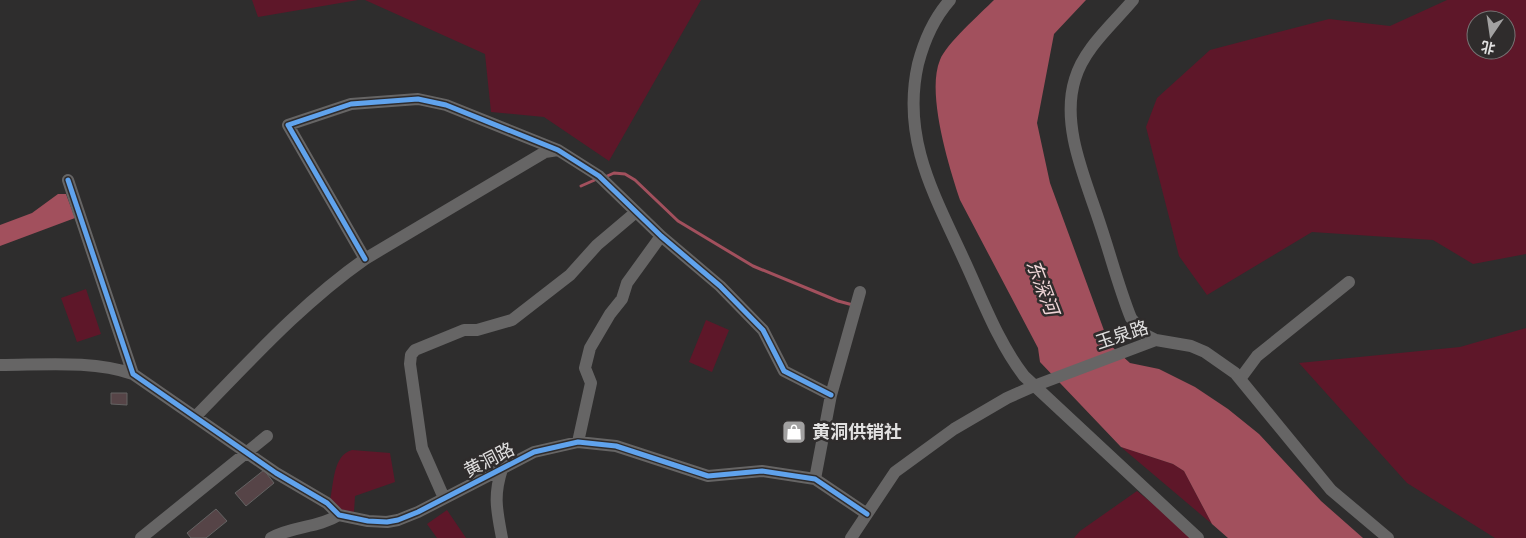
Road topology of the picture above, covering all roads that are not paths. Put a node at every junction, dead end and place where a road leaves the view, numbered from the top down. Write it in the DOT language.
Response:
graph roads {
  1 [pos="950,0"];
  2 [pos="1133,0"];
  3 [pos="558,150"];
  4 [pos="68,180"];
  5 [pos="636,212"];
  6 [pos="661,236"];
  7 [pos="365,259"];
  8 [pos="1349,282"];
  9 [pos="860,292"];
  10 [pos="1156,340"];
  11 [pos="0,365"];
  12 [pos="133,374"];
  13 [pos="1240,379"];
  14 [pos="1034,386"];
  15 [pos="831,395"];
  16 [pos="196,416"];
  17 [pos="267,436"];
  18 [pos="578,442"];
  19 [pos="502,469"];
  20 [pos="815,479"];
  21 [pos="444,498"];
  22 [pos="867,514"];
  23 [pos="339,515"];
  24 [pos="141,538"];
  25 [pos="271,538"];
  26 [pos="502,538"];
  27 [pos="851,538"];
  28 [pos="1198,538"];
  29 [pos="1388,538"];
  1 -- 14 [label="street"];
  2 -- 10 [label="street"];
  3 -- 5 [label="street"];
  3 -- 7 [label="street"];
  3 -- 7 [label="street"];
  4 -- 12 [label="street"];
  5 -- 6 [label="street"];
  5 -- 21 [label="street"];
  6 -- 15 [label="street"];
  6 -- 18 [label="street"];
  7 -- 16 [label="street"];
  8 -- 13 [label="street"];
  9 -- 15 [label="street"];
  10 -- 13 [label="street, 玉泉路"];
  10 -- 14 [label="street, 玉泉路"];
  11 -- 12 [label="street"];
  12 -- 16 [label="street"];
  13 -- 29 [label="street, 玉泉路"];
  14 -- 22 [label="street, 玉泉路"];
  14 -- 28 [label="street"];
  15 -- 20 [label="street"];
  16 -- 23 [label="street"];
  17 -- 24 [label="street"];
  18 -- 19 [label="street, 黄洞路"];
  18 -- 20 [label="street, 黄洞路"];
  19 -- 21 [label="street, 黄洞路"];
  19 -- 26 [label="street"];
  20 -- 22 [label="street, 黄洞路"];
  21 -- 23 [label="street, 黄洞路"];
  22 -- 27 [label="street, 玉泉路"];
  23 -- 25 [label="street"];
}
